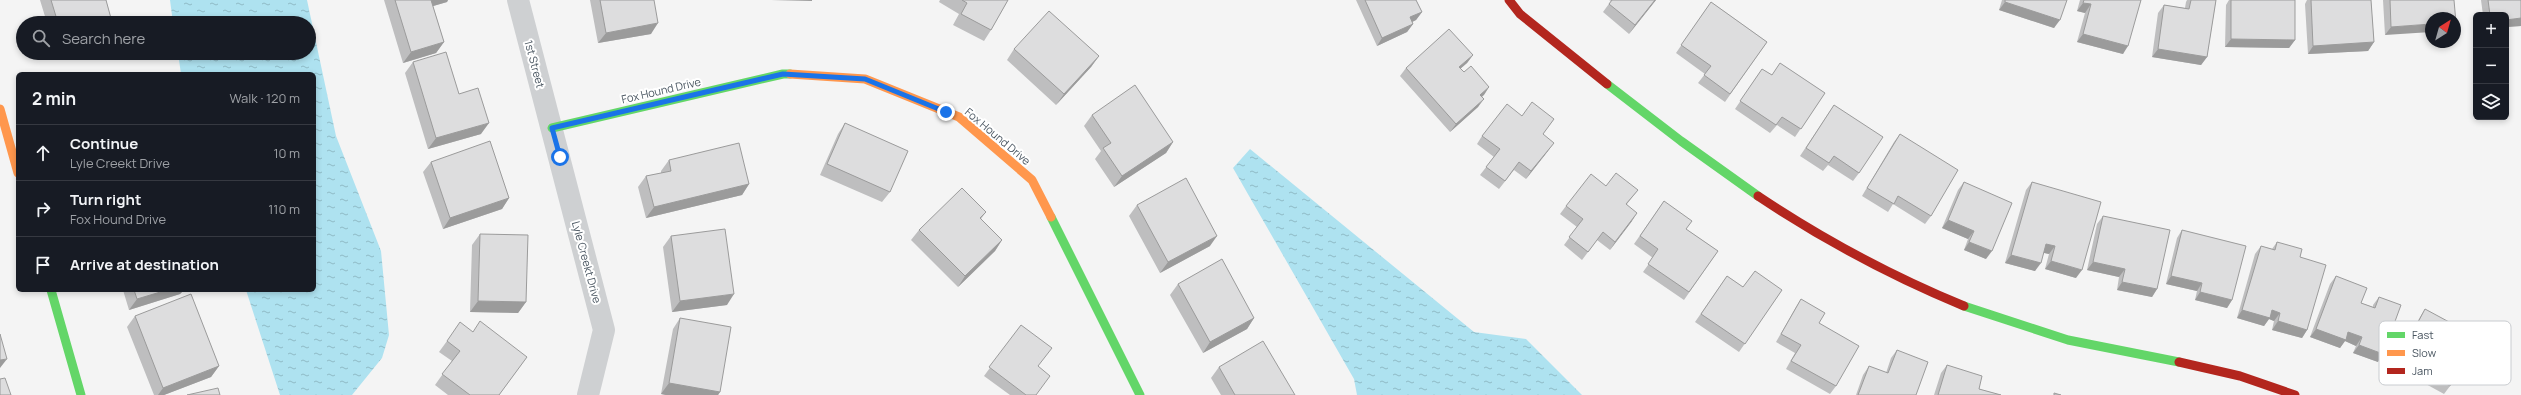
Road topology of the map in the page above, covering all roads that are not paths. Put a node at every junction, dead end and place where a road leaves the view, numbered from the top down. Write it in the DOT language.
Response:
graph roads {
  1 [pos="518,0"];
  2 [pos="1509,0"];
  3 [pos="0,109"];
  4 [pos="552,128"];
  5 [pos="16,166"];
  6 [pos="52,292"];
  7 [pos="81,395"];
  8 [pos="588,395"];
  9 [pos="1140,395"];
  10 [pos="2295,395"];
  1 -- 4 [label="street, 1st Street"];
  2 -- 10 [label="street"];
  3 -- 5 [label="street"];
  4 -- 8 [label="street, Lyle Creekt Drive"];
  4 -- 9 [label="street, Fox Hound Drive"];
  6 -- 7 [label="street"];
}
